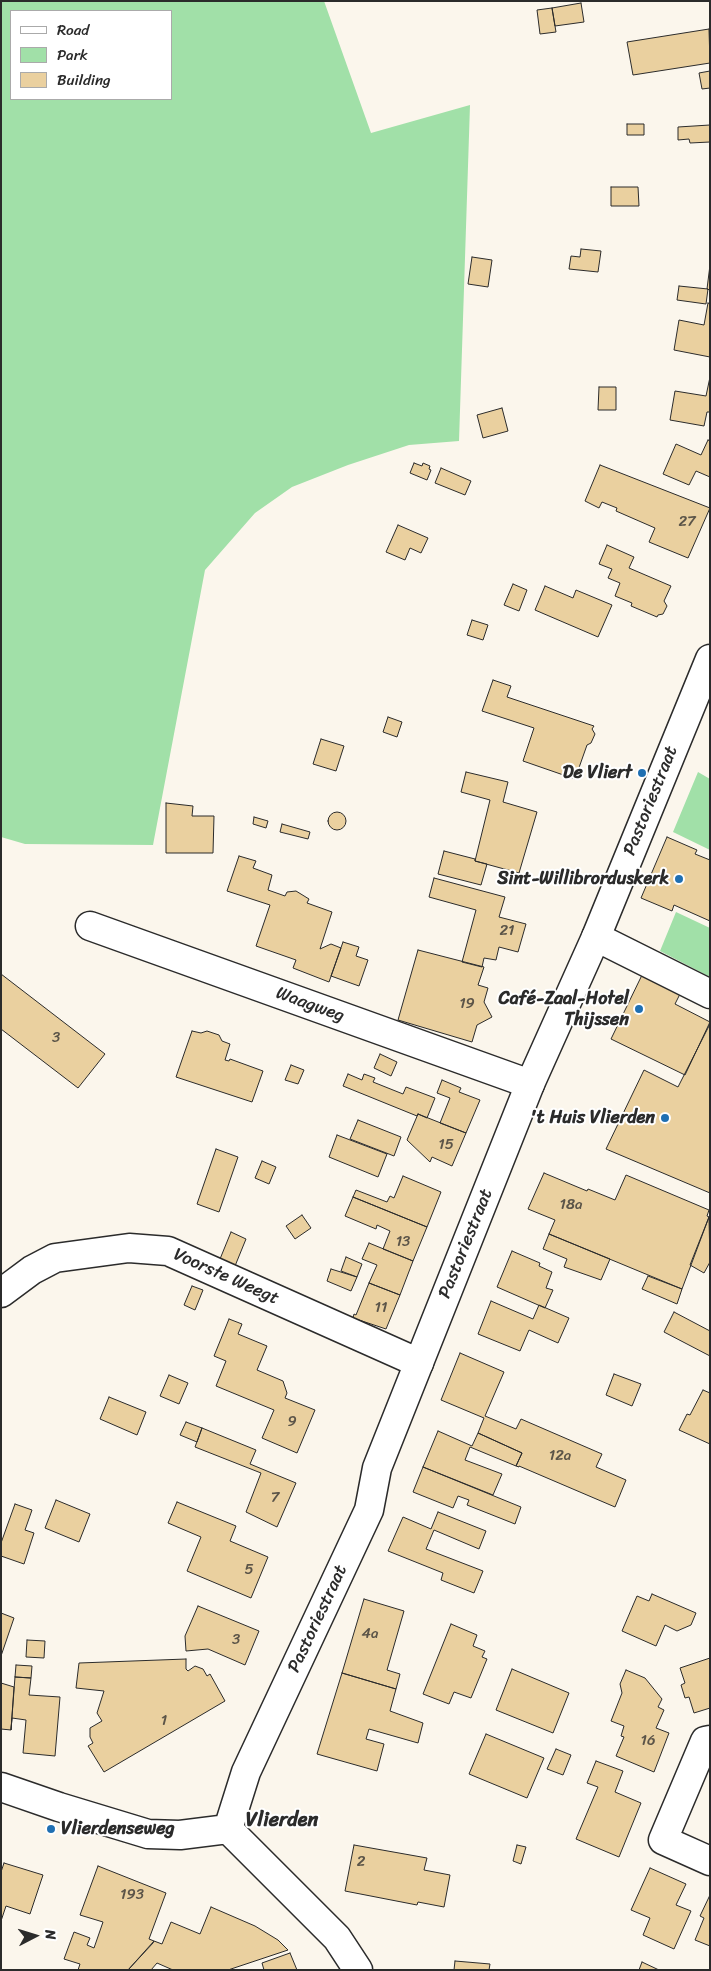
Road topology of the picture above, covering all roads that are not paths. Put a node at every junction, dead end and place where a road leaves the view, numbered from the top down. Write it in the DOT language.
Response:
graph roads {
  1 [pos="710,659"];
  2 [pos="90,926"];
  3 [pos="596,937"];
  4 [pos="710,994"];
  5 [pos="530,1084"];
  6 [pos="1,1293"];
  7 [pos="419,1363"];
  8 [pos="710,1740"];
  9 [pos="1,1787"];
  10 [pos="228,1830"];
  11 [pos="708,1856"];
  12 [pos="358,1970"];
  1 -- 3 [label="street, Pastoriestraat"];
  2 -- 5 [label="street, Waagweg"];
  3 -- 4 [label="street"];
  3 -- 5 [label="street, Pastoriestraat"];
  5 -- 7 [label="street, Pastoriestraat"];
  6 -- 7 [label="street, Voorste Weegt"];
  7 -- 10 [label="street, Pastoriestraat"];
  8 -- 11 [label="street"];
  9 -- 10 [label="street"];
  10 -- 12 [label="street"];
}
